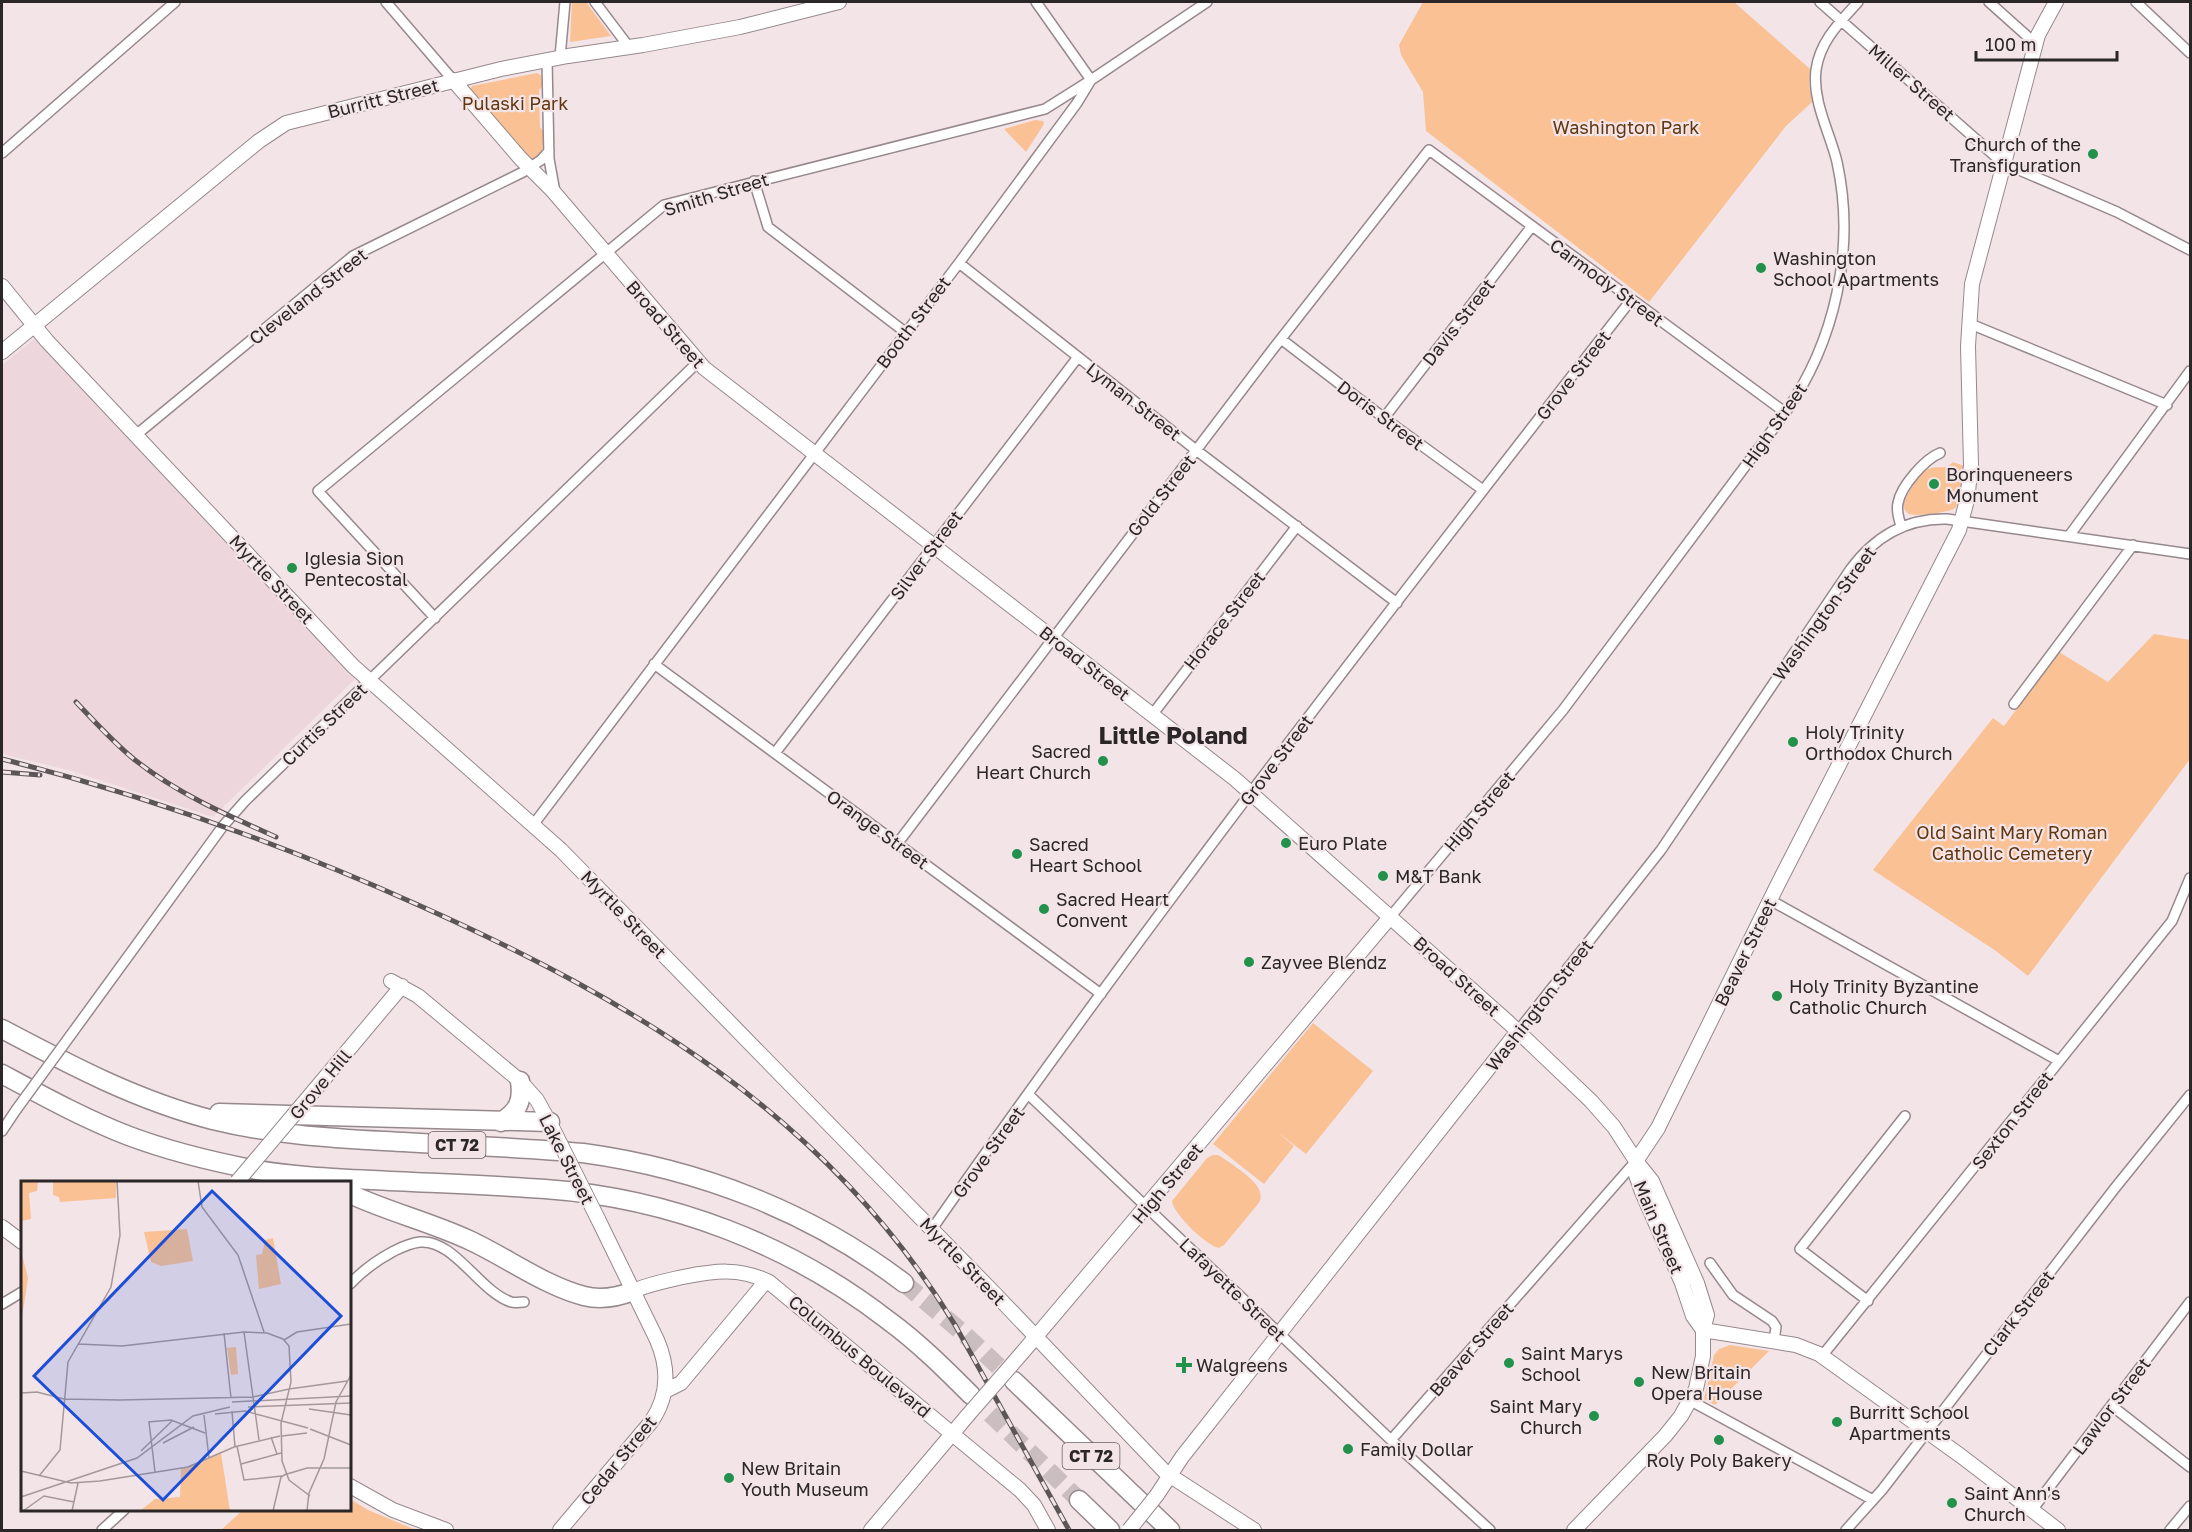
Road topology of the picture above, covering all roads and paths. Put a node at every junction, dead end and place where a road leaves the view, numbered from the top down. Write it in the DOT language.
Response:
graph roads {
  1 [pos="176,2"];
  2 [pos="386,2"];
  3 [pos="565,2"];
  4 [pos="595,2"];
  5 [pos="839,2"];
  6 [pos="1036,2"];
  7 [pos="1206,2"];
  8 [pos="1820,2"];
  9 [pos="1858,2"];
  10 [pos="1989,2"];
  11 [pos="2055,2"];
  12 [pos="2136,2"];
  13 [pos="1841,20"];
  14 [pos="2036,44"];
  15 [pos="629,47"];
  16 [pos="2190,53"];
  17 [pos="553,58"];
  18 [pos="453,80"];
  19 [pos="1091,80"];
  20 [pos="1429,150"];
  21 [pos="549,152"];
  22 [pos="2,153"];
  23 [pos="2003,163"];
  24 [pos="530,168"];
  25 [pos="754,181"];
  26 [pos="556,196"];
  27 [pos="1532,226"];
  28 [pos="2190,250"];
  29 [pos="605,253"];
  30 [pos="959,263"];
  31 [pos="2,286"];
  32 [pos="1631,300"];
  33 [pos="1968,323"];
  34 [pos="34,326"];
  35 [pos="905,332"];
  36 [pos="1281,339"];
  37 [pos="2,352"];
  38 [pos="1078,357"];
  39 [pos="698,362"];
  40 [pos="2190,371"];
  41 [pos="2167,405"];
  42 [pos="1786,412"];
  43 [pos="1384,418"];
  44 [pos="136,435"];
  45 [pos="1196,450"];
  46 [pos="1940,453"];
  47 [pos="814,454"];
  48 [pos="1483,490"];
  49 [pos="1962,520"];
  50 [pos="1297,526"];
  51 [pos="1901,526"];
  52 [pos="2069,536"];
  53 [pos="2133,545"];
  54 [pos="933,546"];
  55 [pos="2190,554"];
  56 [pos="1397,603"];
  57 [pos="435,618"];
  58 [pos="1052,637"];
  59 [pos="654,664"];
  60 [pos="369,681"];
  61 [pos="2014,704"];
  62 [pos="1152,715"];
  63 [pos="775,753"];
  64 [pos="1251,793"];
  65 [pos="533,825"];
  66 [pos="897,844"];
  67 [pos="2190,878"];
  68 [pos="1770,900"];
  69 [pos="1390,916"];
  70 [pos="397,983"];
  71 [pos="1101,994"];
  72 [pos="2,1029"];
  73 [pos="1518,1031"];
  74 [pos="2059,1061"];
  75 [pos="2,1074"];
  76 [pos="520,1081"];
  77 [pos="1029,1095"];
  78 [pos="2190,1095"];
  79 [pos="175,1109"];
  80 [pos="1905,1116"];
  81 [pos="501,1122"];
  82 [pos="552,1127"];
  83 [pos="2,1131"];
  84 [pos="1636,1161"];
  85 [pos="318,1180"];
  86 [pos="238,1181"];
  87 [pos="340,1181"];
  88 [pos="351,1181"];
  89 [pos="351,1194"];
  90 [pos="1147,1206"];
  91 [pos="2,1227"];
  92 [pos="932,1229"];
  93 [pos="21,1241"];
  94 [pos="1710,1263"];
  95 [pos="766,1281"];
  96 [pos="351,1283"];
  97 [pos="904,1283"];
  98 [pos="633,1291"];
  99 [pos="21,1293"];
  100 [pos="1868,1301"];
  101 [pos="524,1302"];
  102 [pos="2190,1302"];
  103 [pos="2,1304"];
  104 [pos="1703,1330"];
  105 [pos="1280,1333"];
  106 [pos="1037,1337"];
  107 [pos="1774,1341"];
  108 [pos="1822,1356"];
  109 [pos="1014,1381"];
  110 [pos="665,1391"];
  111 [pos="971,1395"];
  112 [pos="1691,1401"];
  113 [pos="2112,1406"];
  114 [pos="1927,1432"];
  115 [pos="953,1433"];
  116 [pos="1391,1440"];
  117 [pos="2190,1467"];
  118 [pos="1170,1477"];
  119 [pos="351,1487"];
  120 [pos="1079,1500"];
  121 [pos="1873,1500"];
  122 [pos="2190,1506"];
  123 [pos="2032,1510"];
  124 [pos="122,1511"];
  125 [pos="102,1530"];
  126 [pos="446,1530"];
  127 [pos="560,1530"];
  128 [pos="871,1530"];
  129 [pos="1048,1530"];
  130 [pos="1110,1530"];
  131 [pos="1129,1530"];
  132 [pos="1170,1530"];
  133 [pos="1254,1530"];
  134 [pos="1490,1530"];
  135 [pos="1574,1530"];
  136 [pos="1846,1530"];
  137 [pos="2058,1530"];
  138 [pos="2170,1530"];
  1 -- 22 [label="street"];
  2 -- 18 [label="street, Broad Street"];
  3 -- 17 [label="street, Broad Street"];
  4 -- 15 [label="street"];
  5 -- 15 [label="street, Burritt Street"];
  6 -- 19 [label="street"];
  7 -- 19 [label="street, Booth Street"];
  8 -- 13 [label="street, Miller Street"];
  9 -- 13 [label="street, High Street"];
  10 -- 14 [label="street"];
  11 -- 14 [label="street, Beaver Street"];
  12 -- 16 [label="street"];
  13 -- 23 [label="street, Miller Street"];
  13 -- 42 [label="street, High Street"];
  14 -- 23 [label="street, Beaver Street"];
  15 -- 17 [label="street, Burritt Street"];
  17 -- 18 [label="street, Burritt Street"];
  17 -- 21 [label="street, Broad Street"];
  18 -- 24 [label="street, Broad Street"];
  18 -- 34 [label="street, Burritt Street"];
  19 -- 25 [label="street, Smith Street"];
  19 -- 30 [label="street, Booth Street"];
  20 -- 27 [label="street, Carmody Street"];
  20 -- 36 [label="street, Gold Street"];
  21 -- 24 [label="street"];
  21 -- 26 [label="street, Broad Street"];
  23 -- 28 [label="street, Miller Street"];
  23 -- 33 [label="street, Beaver Street"];
  24 -- 26 [label="street, Broad Street"];
  24 -- 44 [label="street, Cleveland Street"];
  25 -- 29 [label="street, Smith Street"];
  25 -- 35 [label="street"];
  26 -- 29 [label="street, Broad Street"];
  27 -- 32 [label="street, Carmody Street"];
  27 -- 43 [label="street, Davis Street"];
  29 -- 39 [label="street, Broad Street"];
  29 -- 57 [label="street, Smith Street"];
  30 -- 35 [label="street, Booth Street"];
  30 -- 38 [label="street, Lyman Street"];
  31 -- 34 [label="street, Myrtle Street"];
  32 -- 42 [label="street, Carmody Street"];
  32 -- 48 [label="street, Grove Street"];
  33 -- 41 [label="street"];
  33 -- 49 [label="street, Beaver Street"];
  34 -- 37 [label="street, Burritt Street"];
  34 -- 44 [label="street, Myrtle Street"];
  35 -- 47 [label="street, Booth Street"];
  36 -- 43 [label="street, Doris Street"];
  36 -- 45 [label="street, Gold Street"];
  38 -- 45 [label="street, Lyman Street"];
  38 -- 54 [label="street, Silver Street"];
  39 -- 47 [label="street, Broad Street"];
  39 -- 57 [label="street, Curtis Street"];
  40 -- 41 [label="street"];
  41 -- 52 [label="street"];
  42 -- 69 [label="street, High Street"];
  43 -- 48 [label="street, Doris Street"];
  44 -- 60 [label="street, Myrtle Street"];
  45 -- 50 [label="street, Lyman Street"];
  45 -- 58 [label="street, Gold Street"];
  46 -- 51 [label="street"];
  47 -- 54 [label="street, Broad Street"];
  47 -- 59 [label="street, Booth Street"];
  48 -- 56 [label="street, Grove Street"];
  49 -- 51 [label="street, Washington Street"];
  49 -- 52 [label="street, Washington Street"];
  49 -- 68 [label="street, Beaver Street"];
  50 -- 56 [label="street, Lyman Street"];
  50 -- 62 [label="street, Horace Street"];
  51 -- 73 [label="street, Washington Street"];
  52 -- 53 [label="street, Washington Street"];
  53 -- 55 [label="street, Washington Street"];
  53 -- 61 [label="street"];
  54 -- 58 [label="street, Broad Street"];
  54 -- 63 [label="street, Silver Street"];
  56 -- 64 [label="street, Grove Street"];
  57 -- 60 [label="street, Curtis Street"];
  58 -- 62 [label="street, Broad Street"];
  58 -- 66 [label="street, Gold Street"];
  59 -- 63 [label="street, Orange Street"];
  59 -- 65 [label="street, Booth Street"];
  60 -- 65 [label="street, Myrtle Street"];
  60 -- 83 [label="street, Curtis Street, bridge"];
  62 -- 64 [label="street, Broad Street"];
  63 -- 66 [label="street, Orange Street"];
  64 -- 69 [label="street, Broad Street"];
  64 -- 71 [label="street, Grove Street"];
  65 -- 92 [label="street, Myrtle Street"];
  66 -- 71 [label="street, Orange Street"];
  67 -- 74 [label="street, Sexton Street"];
  68 -- 74 [label="street"];
  68 -- 84 [label="street, Beaver Street"];
  69 -- 73 [label="street, Broad Street"];
  69 -- 90 [label="street, High Street"];
  70 -- 76 [label="street, Lake Street"];
  70 -- 86 [label="street, Grove Hill, bridge"];
  71 -- 77 [label="street, Grove Street"];
  72 -- 79 [label="highway, CT 72"];
  73 -- 84 [label="street, Broad Street"];
  73 -- 105 [label="street, Washington Street"];
  74 -- 100 [label="street, Sexton Street"];
  75 -- 85 [label="highway, CT 72"];
  76 -- 81 [label="highway"];
  76 -- 82 [label="street, Lake Street"];
  77 -- 90 [label="street, Lafayette Street"];
  77 -- 92 [label="street, Grove Street"];
  78 -- 114 [label="street, Clark Street"];
  79 -- 81 [label="highway"];
  79 -- 97 [label="highway, CT 72"];
  80 -- 100 [label="street"];
  81 -- 82 [label="highway"];
  82 -- 98 [label="street, Lake Street, bridge"];
  84 -- 104 [label="street, Main Street"];
  84 -- 116 [label="street, Beaver Street"];
  85 -- 87 [label="highway, CT 72"];
  88 -- 111 [label="highway, CT 72"];
  89 -- 98 [label="highway"];
  90 -- 105 [label="street, Lafayette Street"];
  90 -- 106 [label="street, High Street"];
  91 -- 93 [label="street"];
  92 -- 106 [label="street, Myrtle Street"];
  94 -- 107 [label="street"];
  95 -- 98 [label="street, Columbus Boulevard"];
  95 -- 110 [label="street"];
  95 -- 115 [label="street, Columbus Boulevard"];
  96 -- 101 [label="street"];
  98 -- 110 [label="street, Lake Street"];
  99 -- 103 [label="street"];
  100 -- 108 [label="street, Sexton Street"];
  102 -- 113 [label="street, Lawlor Street"];
  104 -- 107 [label="street"];
  104 -- 112 [label="street, Main Street"];
  105 -- 116 [label="street, Lafayette Street"];
  105 -- 118 [label="street, Washington Street"];
  106 -- 115 [label="street, High Street, bridge"];
  106 -- 118 [label="street, Myrtle Street"];
  107 -- 108 [label="street"];
  108 -- 114 [label="street"];
  109 -- 132 [label="highway, CT 72"];
  110 -- 127 [label="street, Cedar Street"];
  112 -- 121 [label="street"];
  112 -- 135 [label="street, Main Street"];
  113 -- 117 [label="street"];
  113 -- 123 [label="street, Lawlor Street"];
  114 -- 121 [label="street, Clark Street"];
  114 -- 123 [label="street"];
  115 -- 128 [label="street, High Street"];
  115 -- 129 [label="street, Columbus Boulevard"];
  116 -- 134 [label="street, Lafayette Street"];
  118 -- 131 [label="street, Washington Street, bridge"];
  118 -- 133 [label="street, Myrtle Street"];
  119 -- 126 [label="street"];
  120 -- 130 [label="highway"];
  121 -- 136 [label="street, Clark Street"];
  122 -- 138 [label="street"];
  123 -- 137 [label="street"];
  124 -- 125 [label="street"];
}
